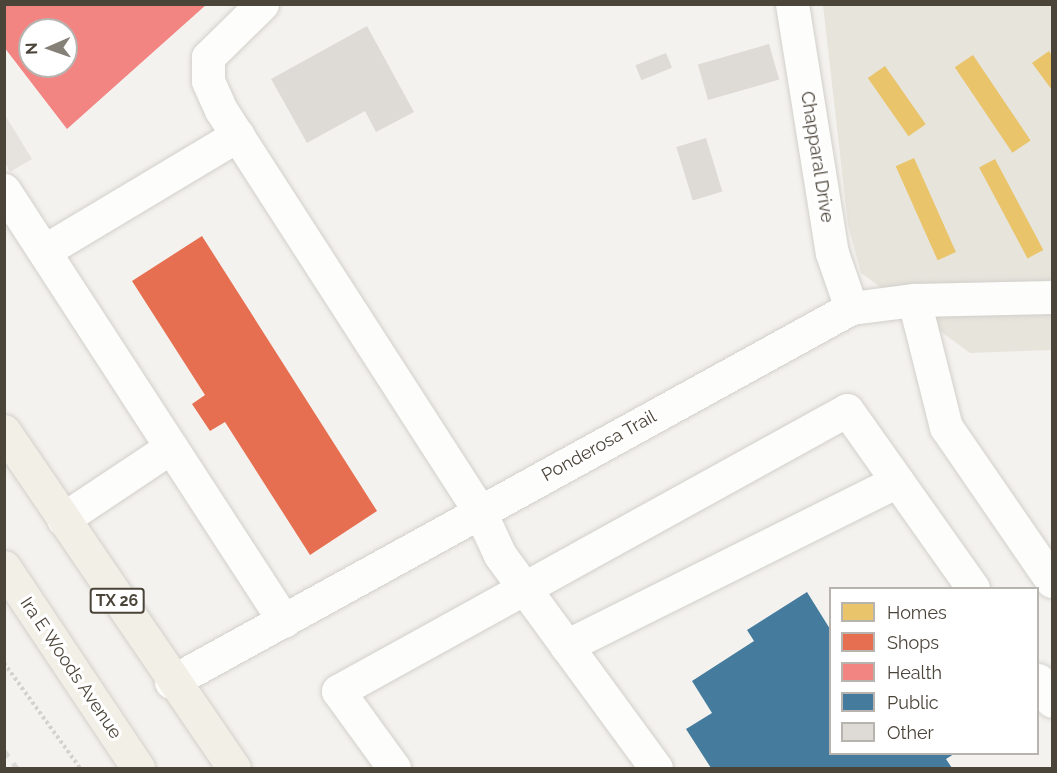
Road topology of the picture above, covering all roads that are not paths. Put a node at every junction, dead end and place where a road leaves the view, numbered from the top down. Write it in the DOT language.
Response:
graph roads {
  1 [pos="262,4"];
  2 [pos="792,4"];
  3 [pos="238,135"];
  4 [pos="4,190"];
  5 [pos="44,251"];
  6 [pos="1053,297"];
  7 [pos="914,300"];
  8 [pos="850,308"];
  9 [pos="4,431"];
  10 [pos="171,447"];
  11 [pos="897,481"];
  12 [pos="480,512"];
  13 [pos="63,519"];
  14 [pos="4,567"];
  15 [pos="1053,581"];
  16 [pos="522,585"];
  17 [pos="972,587"];
  18 [pos="284,621"];
  19 [pos="566,646"];
  20 [pos="1039,681"];
  21 [pos="171,682"];
  22 [pos="1053,701"];
  23 [pos="138,768"];
  24 [pos="234,768"];
  25 [pos="394,768"];
  26 [pos="656,768"];
  1 -- 3 [label="street"];
  2 -- 8 [label="street, Chapparal Drive"];
  3 -- 5 [label="street"];
  3 -- 12 [label="street"];
  4 -- 5 [label="street"];
  5 -- 10 [label="street"];
  6 -- 7 [label="street, Ponderosa Trail"];
  7 -- 8 [label="street, Ponderosa Trail"];
  7 -- 15 [label="street"];
  8 -- 12 [label="street, Ponderosa Trail"];
  9 -- 13 [label="main road, TX 26"];
  10 -- 13 [label="street"];
  10 -- 18 [label="street"];
  11 -- 16 [label="street"];
  11 -- 17 [label="street"];
  11 -- 19 [label="street"];
  12 -- 16 [label="street"];
  12 -- 18 [label="street, Ponderosa Trail"];
  13 -- 21 [label="main road, TX 26"];
  14 -- 23 [label="main road, Ira E Woods Avenue"];
  16 -- 19 [label="street"];
  16 -- 25 [label="street"];
  18 -- 21 [label="street, Ponderosa Trail"];
  19 -- 26 [label="street"];
  20 -- 22 [label="street"];
  21 -- 24 [label="main road, TX 26"];
}
